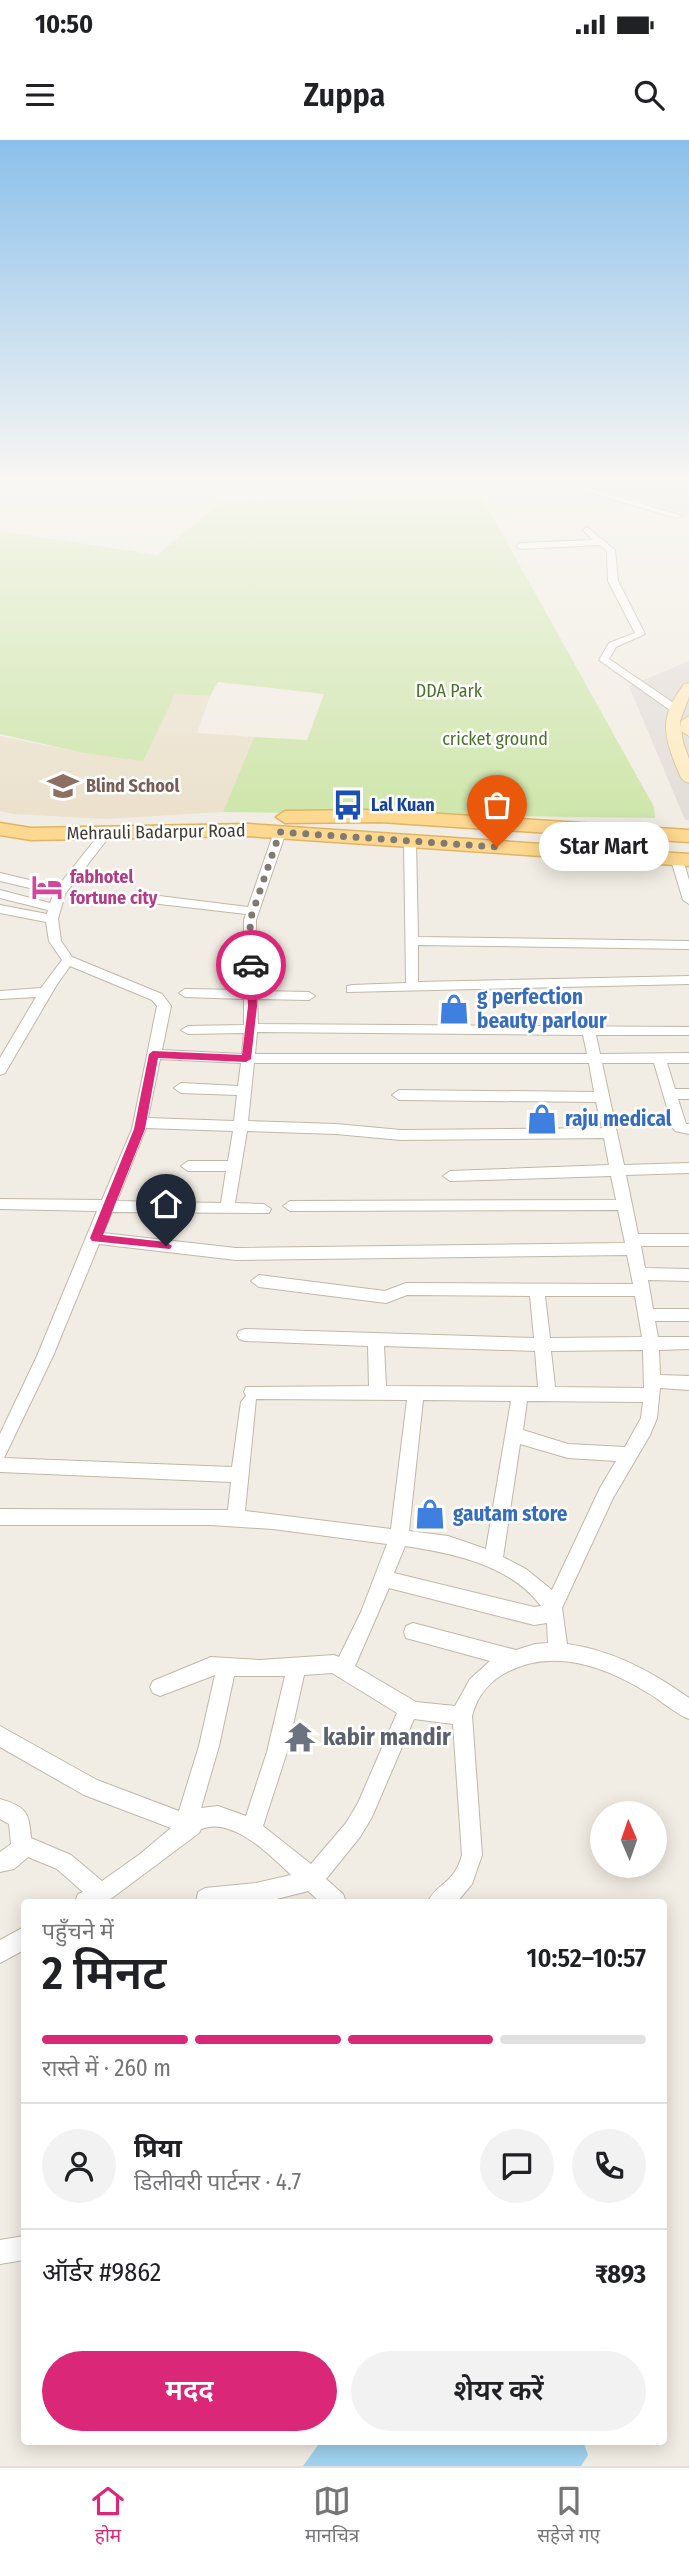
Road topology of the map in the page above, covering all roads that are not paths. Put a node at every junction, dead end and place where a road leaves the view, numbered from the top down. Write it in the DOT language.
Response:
graph roads {
  1 [pos="617,591"];
  2 [pos="689,687"];
  3 [pos="674,708"];
  4 [pos="689,721"];
  5 [pos="689,731"];
  6 [pos="689,778"];
  7 [pos="0,823"];
  8 [pos="249,825"];
  9 [pos="0,829"];
  10 [pos="280,832"];
  11 [pos="106,833"];
  12 [pos="689,836"];
  13 [pos="410,841"];
  14 [pos="683,860"];
  15 [pos="0,877"];
  16 [pos="34,885"];
  17 [pos="0,894"];
  18 [pos="151,899"];
  19 [pos="689,900"];
  20 [pos="0,909"];
  21 [pos="253,911"];
  22 [pos="53,913"];
  23 [pos="411,942"];
  24 [pos="689,944"];
  25 [pos="68,960"];
  26 [pos="689,980"];
  27 [pos="412,987"];
  28 [pos="352,989"];
  29 [pos="45,992"];
  30 [pos="184,993"];
  31 [pos="0,995"];
  32 [pos="253,996"];
  33 [pos="309,996"];
  34 [pos="251,1029"];
  35 [pos="188,1030"];
  36 [pos="689,1031"];
  37 [pos="589,1032"];
  38 [pos="153,1054"];
  39 [pos="659,1058"];
  40 [pos="689,1058"];
  41 [pos="246,1059"];
  42 [pos="596,1060"];
  43 [pos="0,1070"];
  44 [pos="181,1088"];
  45 [pos="244,1091"];
  46 [pos="669,1094"];
  47 [pos="689,1094"];
  48 [pos="399,1095"];
  49 [pos="603,1097"];
  50 [pos="140,1123"];
  51 [pos="241,1125"];
  52 [pos="689,1129"];
  53 [pos="610,1133"];
  54 [pos="188,1166"];
  55 [pos="234,1166"];
  56 [pos="689,1168"];
  57 [pos="618,1170"];
  58 [pos="450,1176"];
  59 [pos="0,1204"];
  60 [pos="624,1205"];
  61 [pos="290,1206"];
  62 [pos="107,1208"];
  63 [pos="227,1209"];
  64 [pos="264,1209"];
  65 [pos="96,1238"];
  66 [pos="689,1240"];
  67 [pos="633,1244"];
  68 [pos="689,1275"];
  69 [pos="259,1282"];
  70 [pos="641,1282"];
  71 [pos="537,1290"];
  72 [pos="646,1315"];
  73 [pos="689,1315"];
  74 [pos="245,1335"];
  75 [pos="376,1341"];
  76 [pos="651,1342"];
  77 [pos="689,1343"];
  78 [pos="542,1345"];
  79 [pos="689,1383"];
  80 [pos="652,1388"];
  81 [pos="379,1392"];
  82 [pos="416,1392"];
  83 [pos="520,1394"];
  84 [pos="547,1394"];
  85 [pos="514,1435"];
  86 [pos="0,1452"];
  87 [pos="630,1455"];
  88 [pos="0,1465"];
  89 [pos="240,1475"];
  90 [pos="0,1517"];
  91 [pos="236,1518"];
  92 [pos="399,1537"];
  93 [pos="493,1562"];
  94 [pos="384,1579"];
  95 [pos="553,1608"];
  96 [pos="413,1632"];
  97 [pos="558,1653"];
  98 [pos="516,1659"];
  99 [pos="226,1666"];
  100 [pos="297,1666"];
  101 [pos="344,1668"];
  102 [pos="160,1687"];
  103 [pos="409,1708"];
  104 [pos="689,1710"];
  105 [pos="462,1717"];
  106 [pos="0,1736"];
  107 [pos="0,1809"];
  108 [pos="188,1824"];
  109 [pos="251,1830"];
  110 [pos="25,1846"];
  111 [pos="0,1861"];
  112 [pos="311,1880"];
  113 [pos="94,1898"];
  114 [pos="205,1899"];
  115 [pos="332,1899"];
  116 [pos="444,1899"];
  117 [pos="21,1940"];
  118 [pos="0,1952"];
  119 [pos="21,2248"];
  120 [pos="0,2252"];
  1 -- 3 [label="street"];
  2 -- 3 [label="street"];
  3 -- 6 [label="street"];
  4 -- 5 [label="street"];
  7 -- 8 [label="main road, Mehrauli Badarpur Road"];
  8 -- 10 [label="main road, Mehrauli Badarpur Road"];
  8 -- 11 [label="main road, Mehrauli Badarpur Road"];
  8 -- 12 [label="main road, Mehrauli Badarpur Road"];
  9 -- 11 [label="main road, Mehrauli Badarpur Road"];
  10 -- 13 [label="main road, Mehrauli Badarpur Road"];
  10 -- 21 [label="street"];
  11 -- 22 [label="street"];
  13 -- 14 [label="main road, Mehrauli Badarpur Road"];
  13 -- 23 [label="street"];
  14 -- 19 [label="street"];
  15 -- 16 [label="street"];
  17 -- 22 [label="street"];
  18 -- 21 [label="street"];
  20 -- 22 [label="street"];
  21 -- 32 [label="street"];
  22 -- 25 [label="street"];
  23 -- 24 [label="street"];
  23 -- 27 [label="street"];
  25 -- 29 [label="street"];
  25 -- 38 [label="street"];
  26 -- 27 [label="street"];
  27 -- 28 [label="street"];
  29 -- 31 [label="street"];
  29 -- 43 [label="street"];
  30 -- 32 [label="street"];
  32 -- 33 [label="street"];
  32 -- 34 [label="street"];
  34 -- 35 [label="street"];
  34 -- 37 [label="street"];
  34 -- 41 [label="street"];
  36 -- 37 [label="street"];
  37 -- 42 [label="street"];
  38 -- 41 [label="street"];
  38 -- 50 [label="street"];
  39 -- 40 [label="street"];
  39 -- 42 [label="street"];
  39 -- 46 [label="street"];
  41 -- 42 [label="street"];
  41 -- 45 [label="street"];
  42 -- 49 [label="street"];
  44 -- 45 [label="street"];
  45 -- 51 [label="street"];
  46 -- 47 [label="street"];
  46 -- 52 [label="street"];
  48 -- 49 [label="street"];
  49 -- 53 [label="street"];
  50 -- 51 [label="street"];
  50 -- 62 [label="street"];
  51 -- 53 [label="street"];
  51 -- 55 [label="street"];
  53 -- 57 [label="street"];
  54 -- 55 [label="street"];
  55 -- 63 [label="street"];
  56 -- 57 [label="street"];
  57 -- 58 [label="street"];
  57 -- 60 [label="street"];
  59 -- 62 [label="street"];
  60 -- 61 [label="street"];
  60 -- 67 [label="street"];
  62 -- 63 [label="street"];
  62 -- 65 [label="street"];
  63 -- 64 [label="street"];
  65 -- 67 [label="street"];
  65 -- 86 [label="street"];
  66 -- 67 [label="street"];
  67 -- 70 [label="street"];
  68 -- 70 [label="street"];
  69 -- 71 [label="street"];
  70 -- 71 [label="street"];
  70 -- 72 [label="street"];
  71 -- 78 [label="street"];
  72 -- 73 [label="street"];
  72 -- 76 [label="street"];
  74 -- 75 [label="street"];
  75 -- 78 [label="street"];
  75 -- 81 [label="street"];
  76 -- 77 [label="street"];
  76 -- 78 [label="street"];
  76 -- 80 [label="street"];
  78 -- 84 [label="street"];
  79 -- 80 [label="street"];
  80 -- 84 [label="street"];
  80 -- 87 [label="street"];
  81 -- 82 [label="street"];
  81 -- 89 [label="street"];
  82 -- 83 [label="street"];
  82 -- 92 [label="street"];
  83 -- 84 [label="street"];
  83 -- 85 [label="street"];
  85 -- 87 [label="street"];
  85 -- 93 [label="street"];
  87 -- 95 [label="street"];
  88 -- 89 [label="street"];
  89 -- 91 [label="street"];
  90 -- 91 [label="street"];
  91 -- 92 [label="street"];
  92 -- 93 [label="street"];
  92 -- 94 [label="street"];
  93 -- 95 [label="street"];
  94 -- 95 [label="street"];
  94 -- 101 [label="street"];
  95 -- 97 [label="street"];
  96 -- 98 [label="street"];
  97 -- 98 [label="street"];
  97 -- 104 [label="street"];
  98 -- 105 [label="street"];
  99 -- 100 [label="street"];
  99 -- 102 [label="street"];
  99 -- 108 [label="street"];
  100 -- 101 [label="street"];
  100 -- 109 [label="street"];
  101 -- 103 [label="street"];
  103 -- 105 [label="street"];
  103 -- 112 [label="street"];
  105 -- 116 [label="street"];
  106 -- 108 [label="street"];
  107 -- 110 [label="street"];
  108 -- 109 [label="street"];
  108 -- 113 [label="street"];
  109 -- 112 [label="street"];
  110 -- 111 [label="street"];
  110 -- 113 [label="street"];
  112 -- 114 [label="street"];
  112 -- 115 [label="street"];
  117 -- 118 [label="street"];
  119 -- 120 [label="street"];
}
